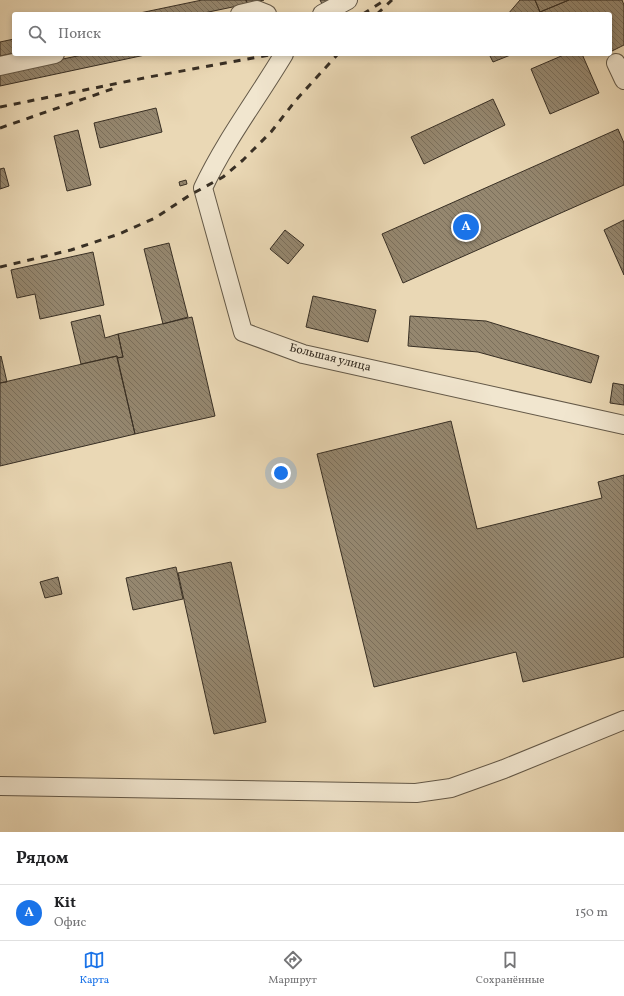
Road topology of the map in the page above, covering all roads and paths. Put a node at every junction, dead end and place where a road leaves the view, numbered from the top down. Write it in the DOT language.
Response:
graph roads {
  1 [pos="348,0"];
  2 [pos="248,12"];
  3 [pos="262,12"];
  4 [pos="326,12"];
  5 [pos="46,56"];
  6 [pos="283,56"];
  7 [pos="616,63"];
  8 [pos="0,66"];
  9 [pos="624,80"];
  10 [pos="624,425"];
  11 [pos="624,720"];
  12 [pos="0,786"];
  1 -- 4 [label="street"];
  2 -- 3 [label="street"];
  5 -- 8 [label="street"];
  6 -- 10 [label="street, Большая улица"];
  7 -- 9 [label="street"];
  11 -- 12 [label="street"];
}
